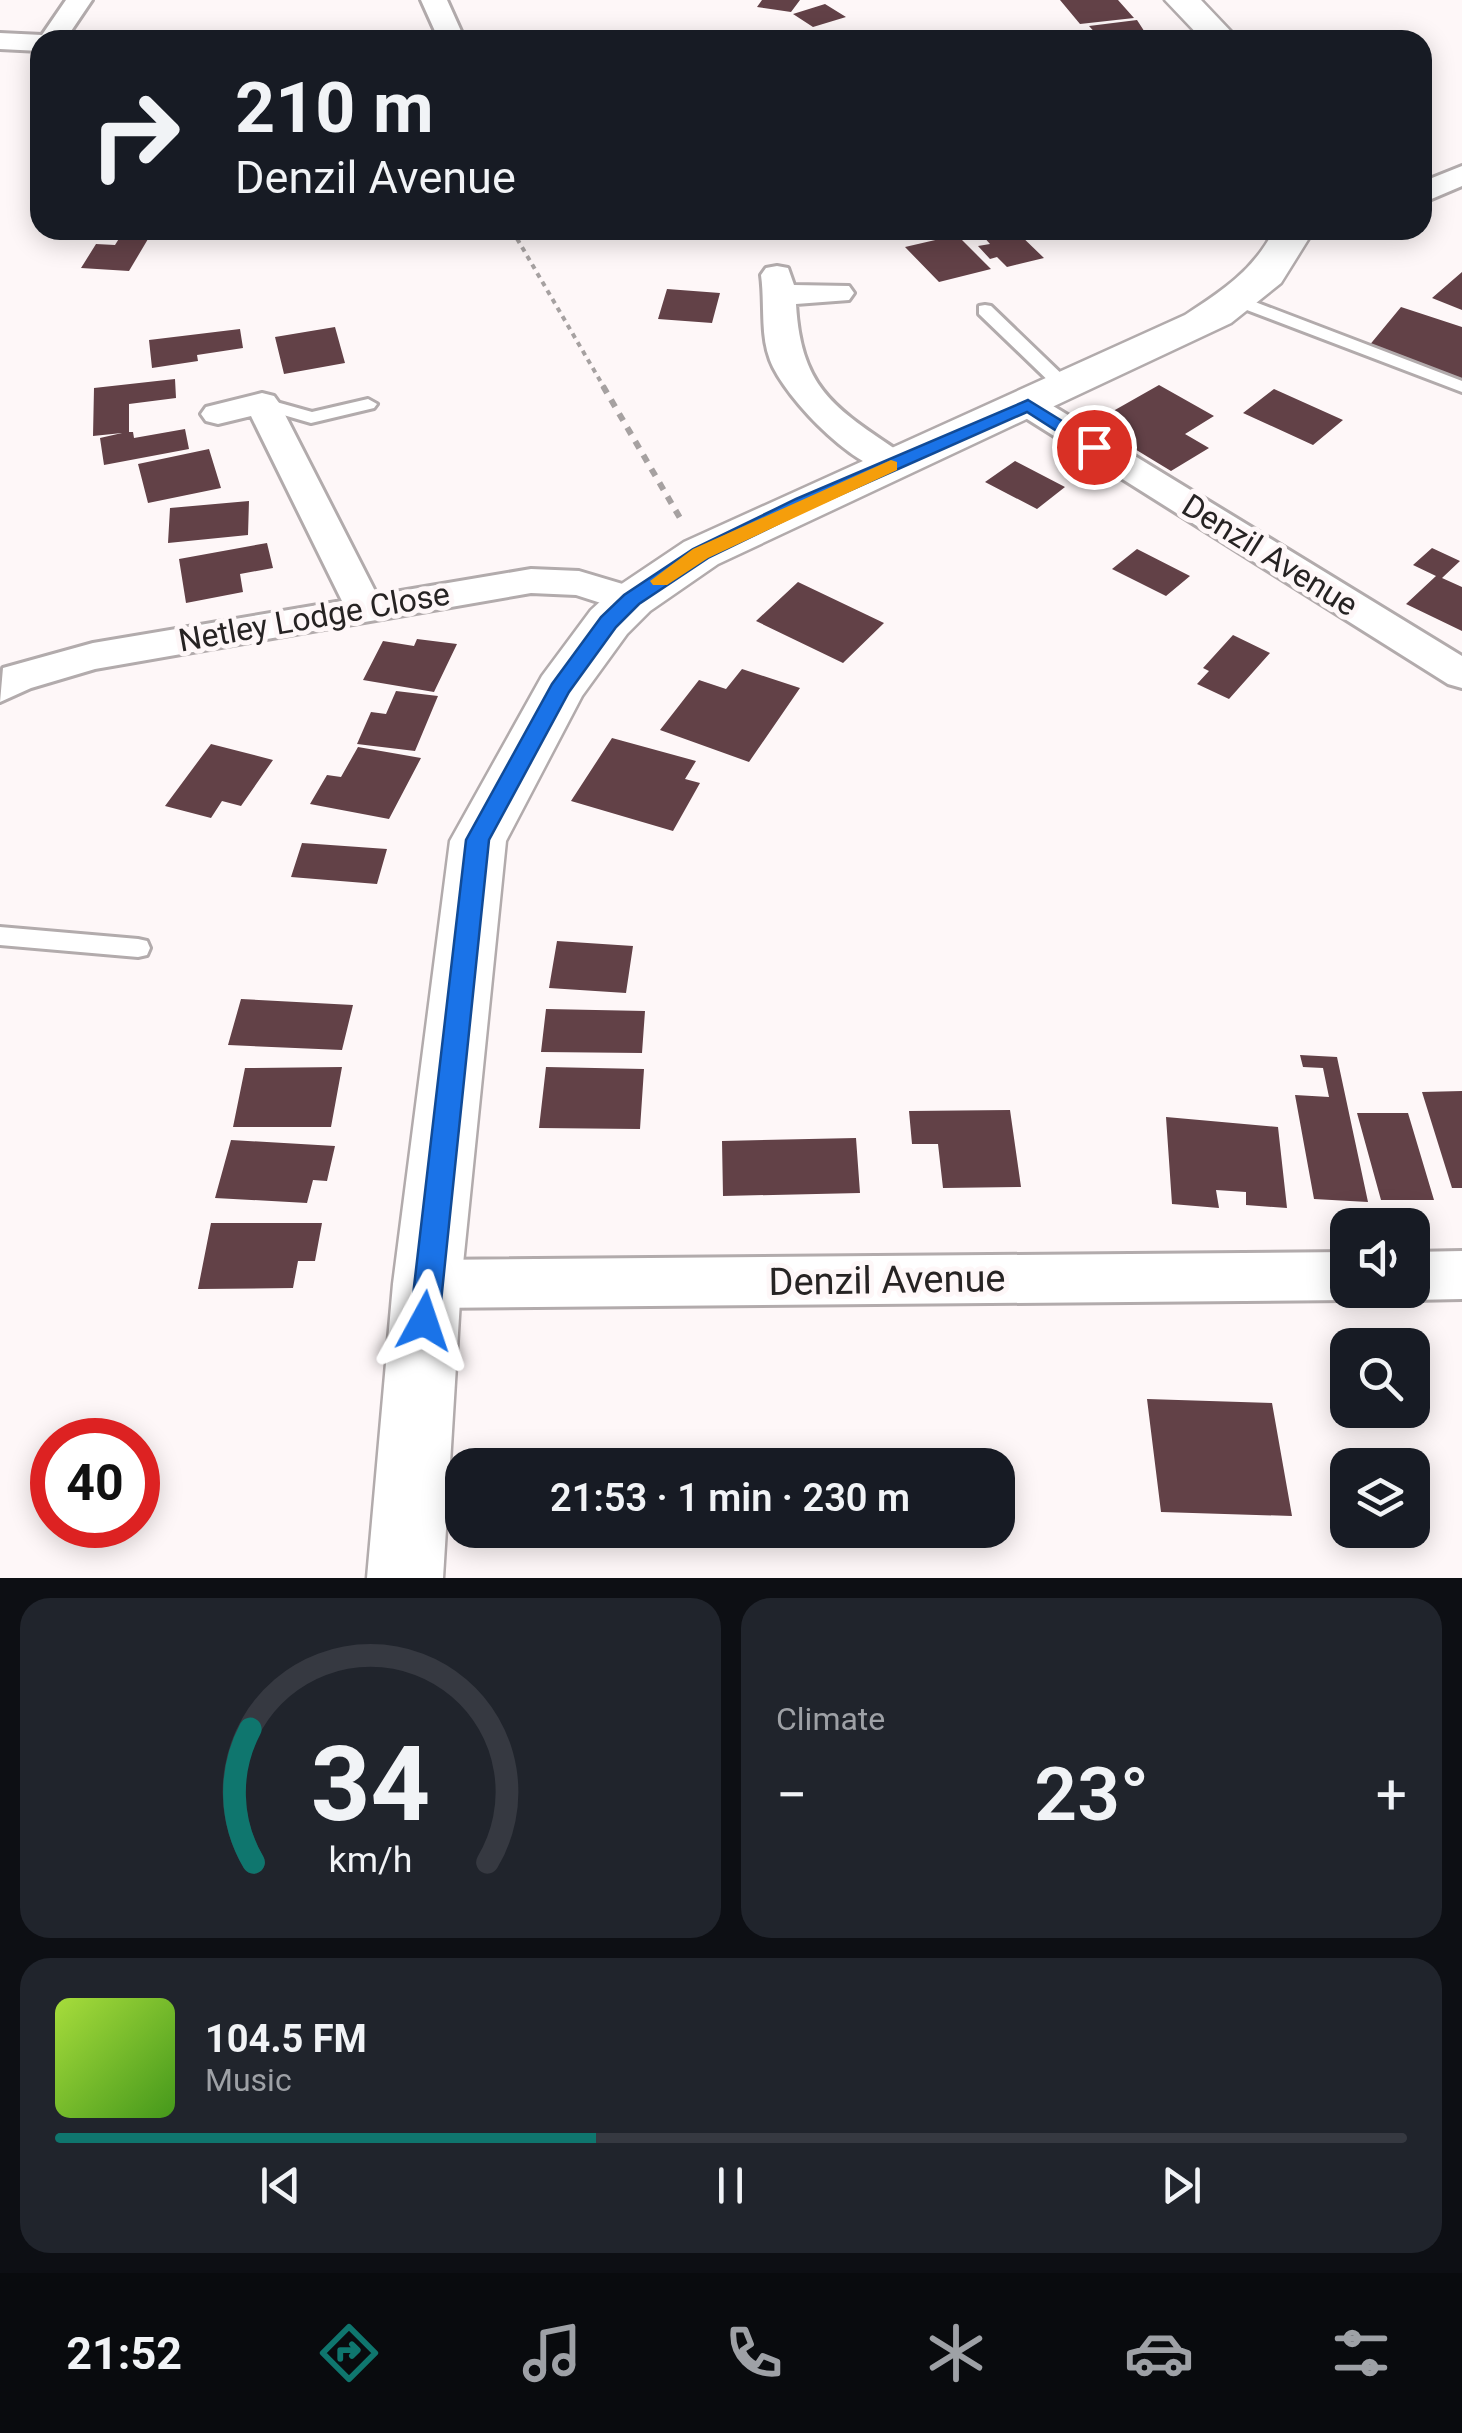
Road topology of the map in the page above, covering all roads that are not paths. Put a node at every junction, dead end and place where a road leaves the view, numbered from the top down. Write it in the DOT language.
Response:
graph roads {
  1 [pos="79,0"];
  2 [pos="434,0"];
  3 [pos="1182,0"];
  4 [pos="59,30"];
  5 [pos="448,30"];
  6 [pos="1212,30"];
  7 [pos="0,42"];
  8 [pos="30,43"];
  9 [pos="1460,178"];
  10 [pos="1432,190"];
  11 [pos="1289,240"];
  12 [pos="838,293"];
  13 [pos="1237,300"];
  14 [pos="985,310"];
  15 [pos="1462,387"];
  16 [pos="257,391"];
  17 [pos="1046,396"];
  18 [pos="368,404"];
  19 [pos="218,414"];
  20 [pos="894,464"];
  21 [pos="632,600"];
  22 [pos="366,609"];
  23 [pos="1462,674"];
  24 [pos="0,688"];
  25 [pos="0,936"];
  26 [pos="138,948"];
  27 [pos="1462,1275"];
  28 [pos="1330,1276"];
  29 [pos="1430,1276"];
  30 [pos="428,1284"];
  31 [pos="405,1578"];
  1 -- 4 [label="street"];
  2 -- 5 [label="street"];
  3 -- 6 [label="street"];
  7 -- 8 [label="street"];
  9 -- 10 [label="street"];
  11 -- 13 [label="street"];
  12 -- 20 [label="street"];
  13 -- 15 [label="lane"];
  13 -- 17 [label="street"];
  14 -- 17 [label="lane"];
  16 -- 18 [label="lane"];
  16 -- 19 [label="street"];
  16 -- 22 [label="street"];
  17 -- 20 [label="street"];
  17 -- 23 [label="street, Denzil Avenue"];
  20 -- 21 [label="street"];
  21 -- 22 [label="street, Netley Lodge Close"];
  21 -- 30 [label="street"];
  22 -- 24 [label="street, Netley Lodge Close"];
  25 -- 26 [label="lane"];
  27 -- 29 [label="street"];
  28 -- 30 [label="street, Denzil Avenue"];
  30 -- 31 [label="street"];
}
